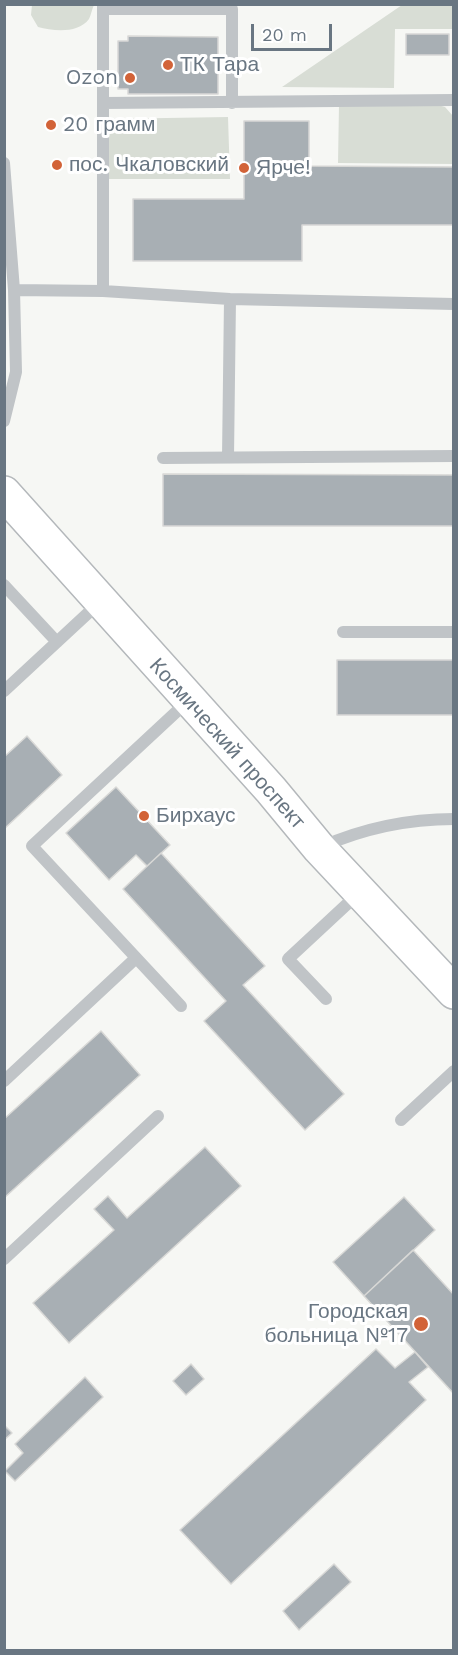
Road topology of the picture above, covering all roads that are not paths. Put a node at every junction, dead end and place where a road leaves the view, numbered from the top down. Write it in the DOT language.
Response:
graph roads {
  1 [pos="103,7"];
  2 [pos="453,100"];
  3 [pos="103,103"];
  4 [pos="232,103"];
  5 [pos="4,163"];
  6 [pos="14,290"];
  7 [pos="103,291"];
  8 [pos="230,299"];
  9 [pos="453,304"];
  10 [pos="4,421"];
  11 [pos="453,456"];
  12 [pos="228,457"];
  13 [pos="163,458"];
  14 [pos="4,493"];
  15 [pos="4,585"];
  16 [pos="101,602"];
  17 [pos="343,632"];
  18 [pos="453,632"];
  19 [pos="57,642"];
  20 [pos="4,691"];
  21 [pos="189,700"];
  22 [pos="453,819"];
  23 [pos="320,848"];
  24 [pos="360,892"];
  25 [pos="136,958"];
  26 [pos="453,992"];
  27 [pos="326,999"];
  28 [pos="181,1006"];
  29 [pos="453,1071"];
  30 [pos="4,1081"];
  31 [pos="158,1116"];
  32 [pos="401,1120"];
  33 [pos="4,1259"];
  1 -- 3 [label="lane"];
  1 -- 4 [label="lane"];
  2 -- 4 [label="lane"];
  3 -- 4 [label="lane"];
  3 -- 7 [label="lane"];
  5 -- 6 [label="lane"];
  6 -- 7 [label="lane"];
  6 -- 10 [label="lane"];
  7 -- 8 [label="lane"];
  8 -- 9 [label="lane"];
  8 -- 12 [label="lane"];
  11 -- 12 [label="lane"];
  12 -- 13 [label="lane"];
  14 -- 16 [label="main road, Космический проспект"];
  15 -- 19 [label="lane"];
  16 -- 19 [label="lane"];
  16 -- 21 [label="main road, Космический проспект"];
  17 -- 18 [label="lane"];
  19 -- 20 [label="lane"];
  21 -- 23 [label="main road, Космический проспект"];
  21 -- 25 [label="lane"];
  22 -- 23 [label="lane"];
  23 -- 24 [label="main road, Космический проспект"];
  24 -- 26 [label="main road, Космический проспект"];
  24 -- 27 [label="lane"];
  25 -- 28 [label="lane"];
  25 -- 30 [label="lane"];
  29 -- 32 [label="lane"];
  31 -- 33 [label="lane"];
}
